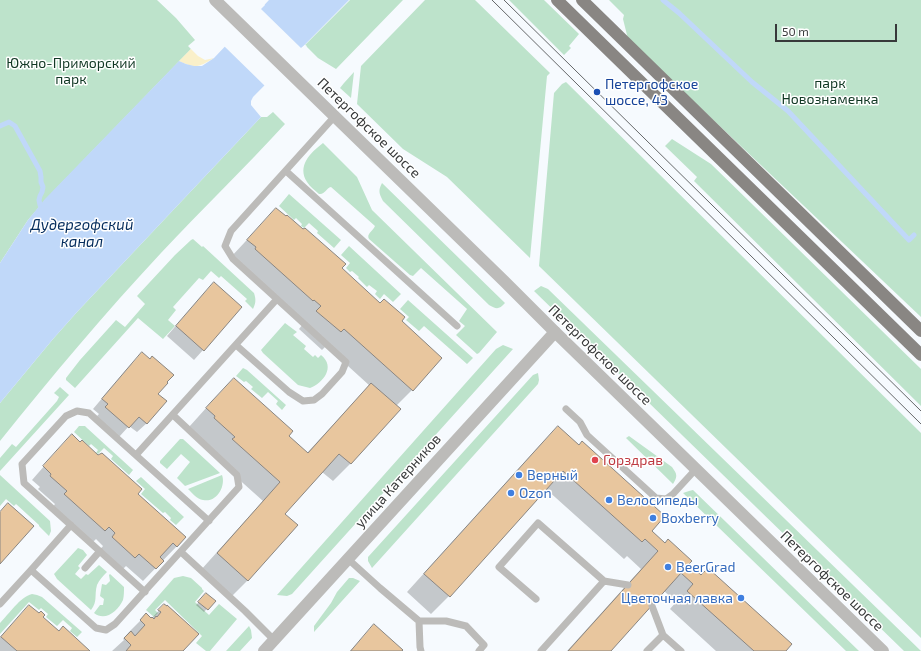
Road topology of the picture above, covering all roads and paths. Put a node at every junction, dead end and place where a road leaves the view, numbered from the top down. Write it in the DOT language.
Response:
graph roads {
  1 [pos="215,0"];
  2 [pos="557,0"];
  3 [pos="582,0"];
  4 [pos="335,116"];
  5 [pos="286,171"];
  6 [pos="277,300"];
  7 [pos="457,326"];
  8 [pos="921,331"];
  9 [pos="555,332"];
  10 [pos="236,345"];
  11 [pos="921,355"];
  12 [pos="566,409"];
  13 [pos="173,415"];
  14 [pos="136,455"];
  15 [pos="696,469"];
  16 [pos="209,521"];
  17 [pos="71,525"];
  18 [pos="100,552"];
  19 [pos="181,552"];
  20 [pos="348,559"];
  21 [pos="85,568"];
  22 [pos="31,570"];
  23 [pos="604,581"];
  24 [pos="628,585"];
  25 [pos="145,592"];
  26 [pos="536,599"];
  27 [pos="0,604"];
  28 [pos="652,606"];
  29 [pos="419,621"];
  30 [pos="663,635"];
  31 [pos="274,640"];
  32 [pos="264,651"];
  33 [pos="421,651"];
  34 [pos="479,651"];
  35 [pos="541,651"];
  36 [pos="647,651"];
  37 [pos="681,651"];
  38 [pos="883,651"];
  1 -- 4 [label="street, Петергофское шоссе"];
  2 -- 11 [label="main road"];
  3 -- 8 [label="main road"];
  4 -- 5 [label="lane"];
  4 -- 9 [label="street, Петергофское шоссе"];
  5 -- 6 [label="lane"];
  5 -- 7 [label="lane"];
  6 -- 10 [label="lane"];
  6 -- 10 [label="lane"];
  9 -- 15 [label="street, Петергофское шоссе"];
  9 -- 20 [label="street, улица Катерников"];
  10 -- 13 [label="lane"];
  12 -- 15 [label="lane"];
  13 -- 14 [label="lane"];
  13 -- 16 [label="lane"];
  14 -- 16 [label="lane"];
  14 -- 17 [label="lane"];
  15 -- 38 [label="street, Петергофское шоссе"];
  16 -- 19 [label="lane"];
  17 -- 18 [label="lane"];
  17 -- 22 [label="lane"];
  18 -- 21 [label="lane"];
  18 -- 25 [label="lane"];
  19 -- 25 [label="lane"];
  19 -- 31 [label="lane"];
  20 -- 29 [label="lane"];
  20 -- 31 [label="street, улица Катерников"];
  22 -- 25 [label="lane"];
  22 -- 27 [label="lane"];
  23 -- 24 [label="lane"];
  23 -- 26 [label="lane"];
  23 -- 35 [label="lane"];
  28 -- 30 [label="lane"];
  29 -- 33 [label="lane"];
  29 -- 34 [label="lane"];
  30 -- 36 [label="lane"];
  30 -- 37 [label="lane"];
  31 -- 32 [label="street, улица Катерников"];
}
